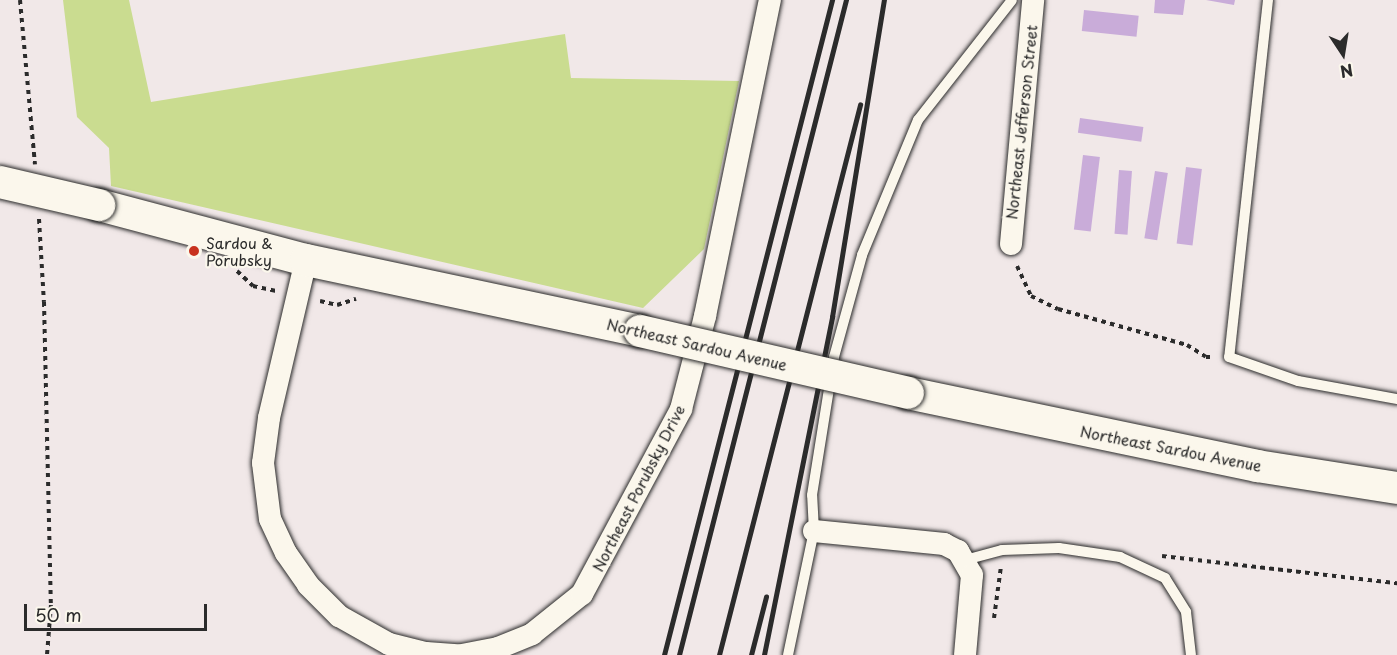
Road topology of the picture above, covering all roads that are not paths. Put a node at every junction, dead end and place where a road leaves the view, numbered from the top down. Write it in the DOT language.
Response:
graph roads {
  1 [pos="770,0"];
  2 [pos="1012,0"];
  3 [pos="1033,0"];
  4 [pos="1268,0"];
  5 [pos="0,182"];
  6 [pos="1011,244"];
  7 [pos="306,260"];
  8 [pos="1397,399"];
  9 [pos="1397,488"];
  10 [pos="814,531"];
  11 [pos="965,560"];
  12 [pos="457,655"];
  13 [pos="462,655"];
  14 [pos="788,655"];
  15 [pos="965,655"];
  16 [pos="1191,655"];
  1 -- 13 [label="street, Northeast Porubsky Drive"];
  2 -- 10 [label="lane"];
  3 -- 6 [label="street, Northeast Jefferson Street"];
  4 -- 8 [label="lane"];
  5 -- 7 [label="main road, Northeast Sardou Avenue, bridge"];
  7 -- 9 [label="main road, Northeast Sardou Avenue, bridge"];
  7 -- 12 [label="street"];
  10 -- 11 [label="street"];
  10 -- 14 [label="lane"];
  11 -- 15 [label="street"];
  11 -- 16 [label="lane"];
}
